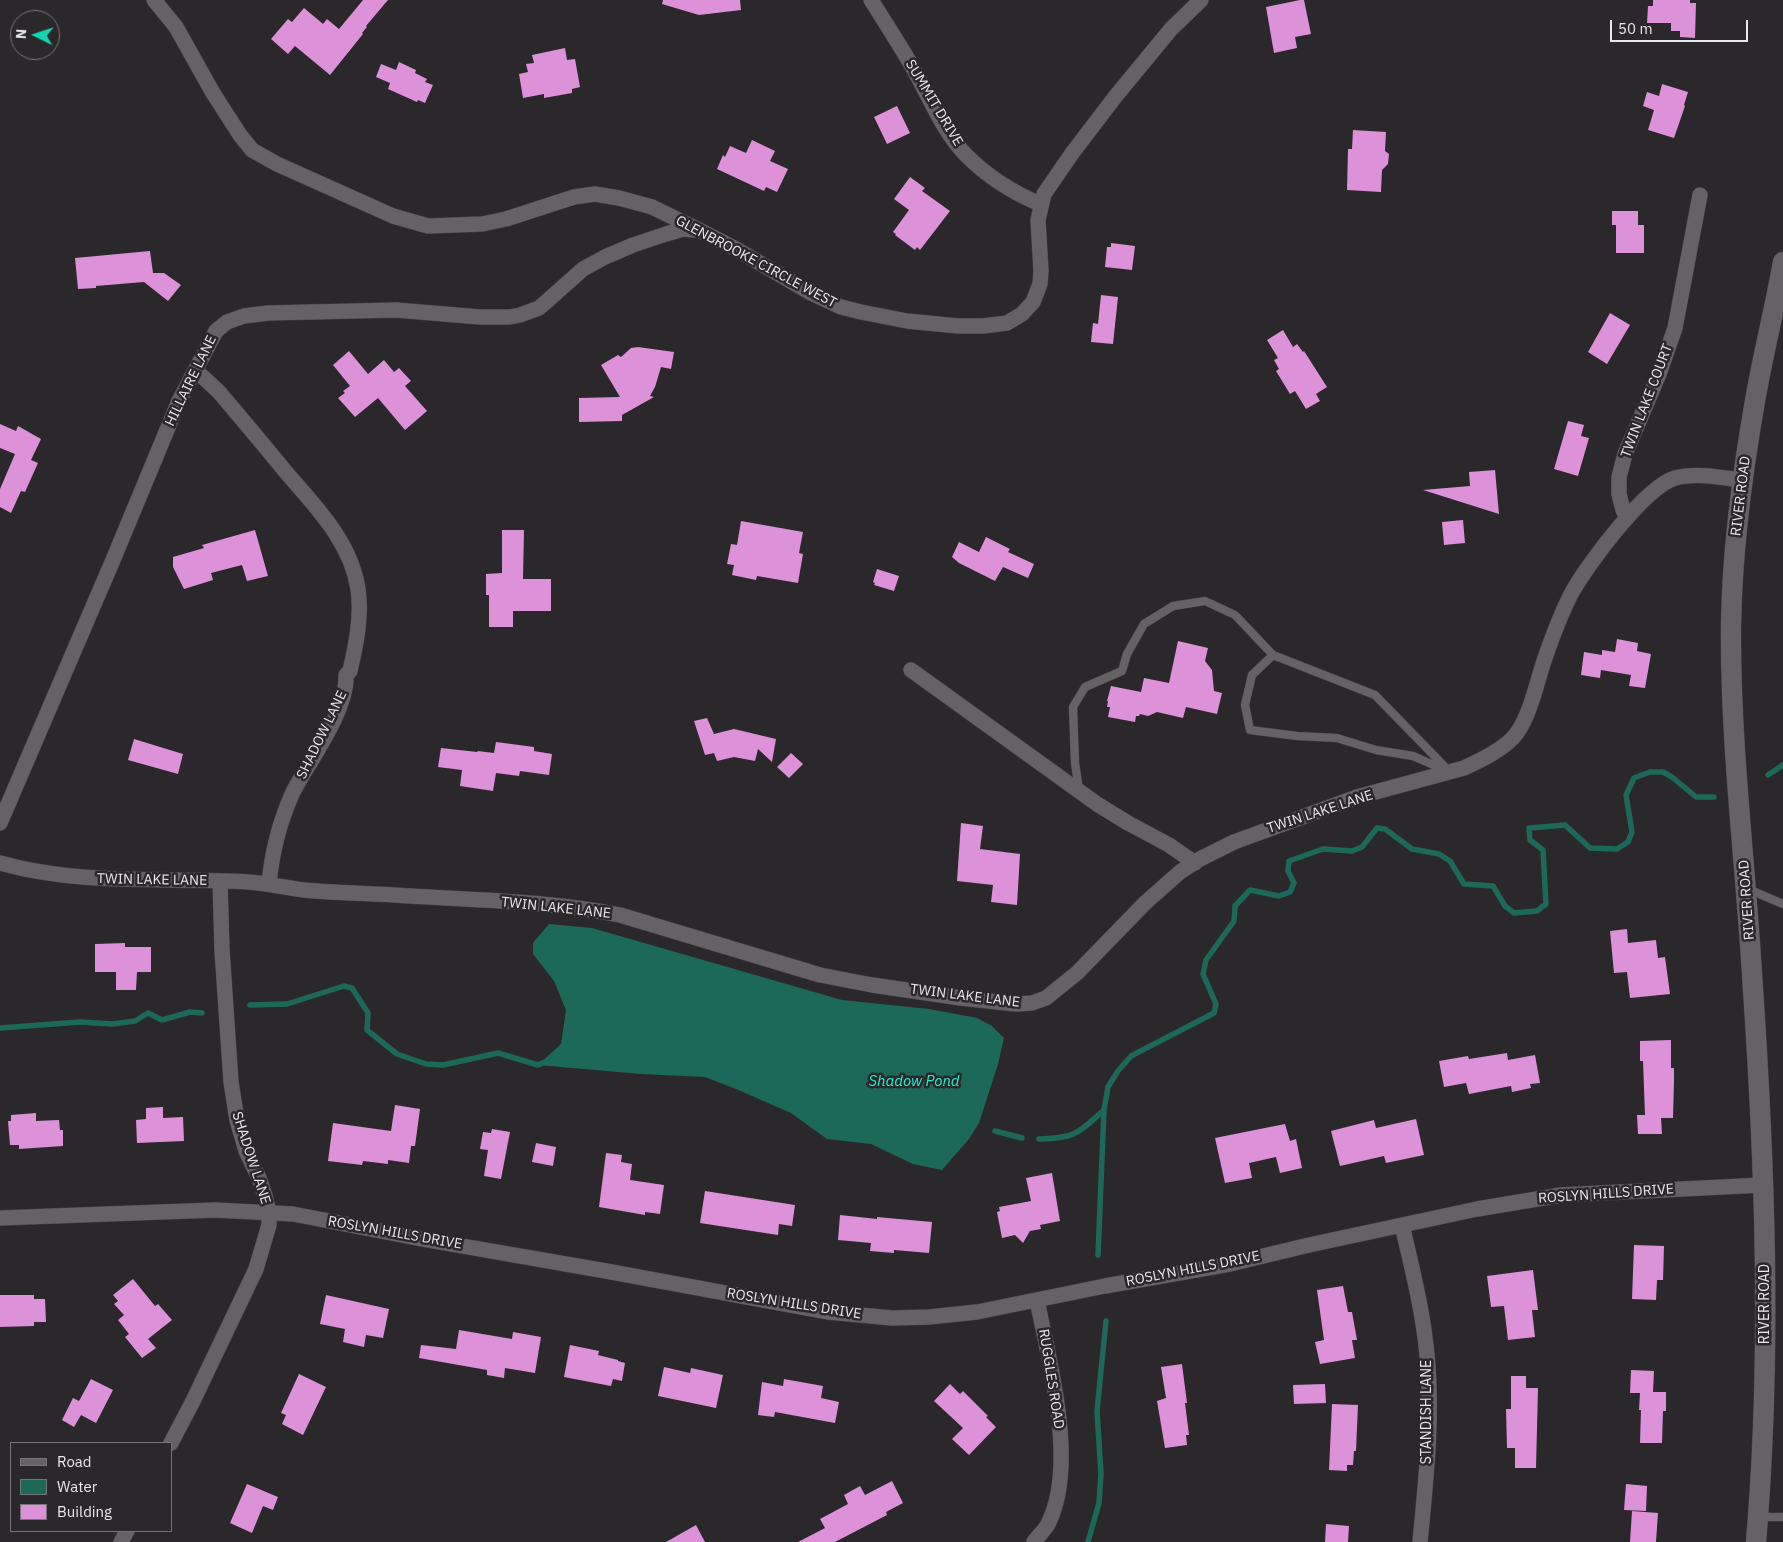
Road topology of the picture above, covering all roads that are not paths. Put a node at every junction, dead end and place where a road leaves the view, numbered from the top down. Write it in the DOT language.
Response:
graph roads {
  1 [pos="154,0"];
  2 [pos="871,0"];
  3 [pos="1201,0"];
  4 [pos="1700,195"];
  5 [pos="1040,204"];
  6 [pos="701,231"];
  7 [pos="1783,262"];
  8 [pos="195,371"];
  9 [pos="1742,480"];
  10 [pos="1627,518"];
  11 [pos="1272,655"];
  12 [pos="911,670"];
  13 [pos="1450,772"];
  14 [pos="1079,791"];
  15 [pos="0,823"];
  16 [pos="1195,862"];
  17 [pos="0,863"];
  18 [pos="220,882"];
  19 [pos="269,884"];
  20 [pos="1746,889"];
  21 [pos="1783,904"];
  22 [pos="1763,1185"];
  23 [pos="269,1212"];
  24 [pos="0,1218"];
  25 [pos="1402,1224"];
  26 [pos="1037,1300"];
  27 [pos="172,1442"];
  28 [pos="1758,1517"];
  29 [pos="1783,1517"];
  30 [pos="1034,1542"];
  31 [pos="1420,1542"];
  32 [pos="1756,1542"];
  1 -- 6 [label="street, GLENBROOKE CIRCLE WEST"];
  2 -- 5 [label="street, SUMMIT DRIVE"];
  3 -- 5 [label="street, GLENBROOKE CIRCLE WEST"];
  4 -- 10 [label="street, TWIN LAKE COURT"];
  5 -- 6 [label="street, GLENBROOKE CIRCLE WEST"];
  6 -- 8 [label="street, HILLAIRE LANE"];
  7 -- 9 [label="main road, RIVER ROAD"];
  8 -- 15 [label="street, HILLAIRE LANE"];
  8 -- 19 [label="street, SHADOW LANE"];
  9 -- 10 [label="street, TWIN LAKE LANE"];
  9 -- 20 [label="main road, RIVER ROAD"];
  10 -- 13 [label="street, TWIN LAKE LANE"];
  11 -- 13 [label="lane"];
  11 -- 13 [label="lane"];
  11 -- 14 [label="lane"];
  12 -- 14 [label="street"];
  13 -- 16 [label="street, TWIN LAKE LANE"];
  14 -- 16 [label="street"];
  16 -- 19 [label="street, TWIN LAKE LANE"];
  17 -- 18 [label="street, TWIN LAKE LANE"];
  18 -- 19 [label="street, TWIN LAKE LANE"];
  18 -- 23 [label="street, SHADOW LANE"];
  20 -- 21 [label="lane"];
  20 -- 22 [label="main road, RIVER ROAD"];
  22 -- 25 [label="street, ROSLYN HILLS DRIVE"];
  22 -- 28 [label="main road, RIVER ROAD"];
  23 -- 24 [label="street, ROSLYN HILLS DRIVE"];
  23 -- 26 [label="street, ROSLYN HILLS DRIVE"];
  23 -- 27 [label="street, SHADOW LANE"];
  25 -- 26 [label="street, ROSLYN HILLS DRIVE"];
  25 -- 31 [label="street, STANDISH LANE"];
  26 -- 30 [label="street, RUGGLES ROAD"];
  28 -- 29 [label="lane"];
  28 -- 32 [label="main road, RIVER ROAD"];
}
